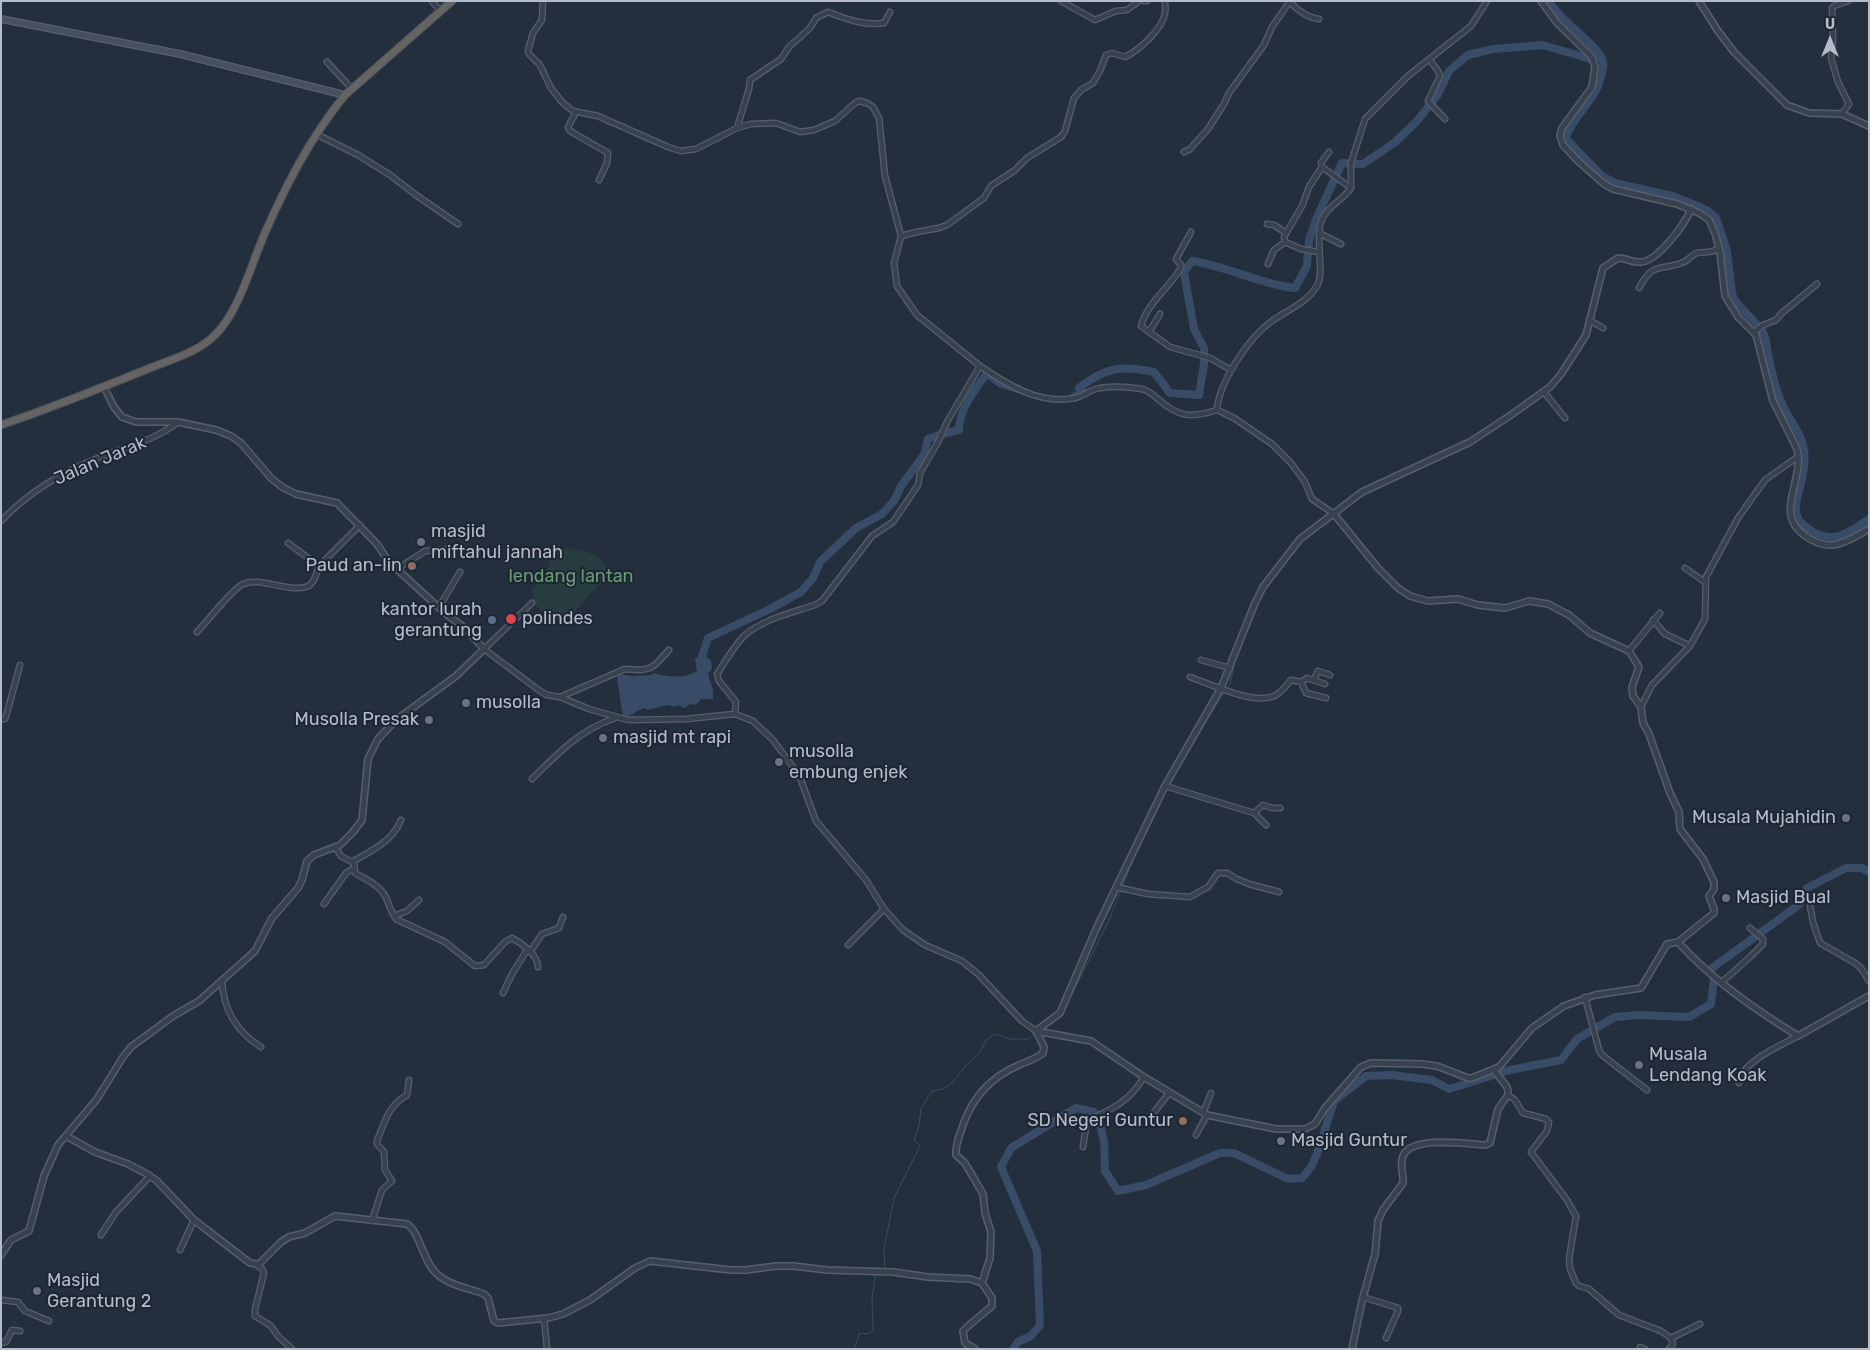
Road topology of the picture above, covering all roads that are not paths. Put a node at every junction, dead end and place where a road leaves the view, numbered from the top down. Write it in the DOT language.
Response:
graph roads {
  1 [pos="432,1"];
  2 [pos="452,1"];
  3 [pos="543,1"];
  4 [pos="1061,1"];
  5 [pos="1139,1"];
  6 [pos="1165,1"];
  7 [pos="1290,1"];
  8 [pos="1487,1"];
  9 [pos="1542,1"];
  10 [pos="1699,1"];
  11 [pos="1848,1"];
  12 [pos="440,11"];
  13 [pos="890,12"];
  14 [pos="1,18"];
  15 [pos="1319,19"];
  16 [pos="1429,59"];
  17 [pos="327,62"];
  18 [pos="352,89"];
  19 [pos="345,95"];
  20 [pos="576,112"];
  21 [pos="1842,114"];
  22 [pos="1445,119"];
  23 [pos="1869,126"];
  24 [pos="737,128"];
  25 [pos="316,134"];
  26 [pos="1184,152"];
  27 [pos="1329,152"];
  28 [pos="1322,167"];
  29 [pos="599,180"];
  30 [pos="1351,188"];
  31 [pos="1691,210"];
  32 [pos="458,224"];
  33 [pos="1267,224"];
  34 [pos="1191,232"];
  35 [pos="1319,232"];
  36 [pos="1286,233"];
  37 [pos="901,236"];
  38 [pos="1285,242"];
  39 [pos="1341,244"];
  40 [pos="1719,248"];
  41 [pos="1318,252"];
  42 [pos="1268,264"];
  43 [pos="1818,284"];
  44 [pos="1639,288"];
  45 [pos="1160,314"];
  46 [pos="1589,320"];
  47 [pos="1603,328"];
  48 [pos="1757,329"];
  49 [pos="1150,332"];
  50 [pos="980,366"];
  51 [pos="1231,370"];
  52 [pos="104,387"];
  53 [pos="1544,392"];
  54 [pos="1217,410"];
  55 [pos="1565,418"];
  56 [pos="178,422"];
  57 [pos="1,426"];
  58 [pos="1799,456"];
  59 [pos="1334,514"];
  60 [pos="1,521"];
  61 [pos="360,525"];
  62 [pos="1869,529"];
  63 [pos="288,543"];
  64 [pos="457,548"];
  65 [pos="319,566"];
  66 [pos="1685,568"];
  67 [pos="397,569"];
  68 [pos="460,572"];
  69 [pos="1705,582"];
  70 [pos="532,603"];
  71 [pos="439,607"];
  72 [pos="1660,613"];
  73 [pos="1653,620"];
  74 [pos="197,632"];
  75 [pos="1690,646"];
  76 [pos="484,649"];
  77 [pos="669,650"];
  78 [pos="1629,652"];
  79 [pos="1201,660"];
  80 [pos="20,665"];
  81 [pos="1230,668"];
  82 [pos="1330,675"];
  83 [pos="1190,677"];
  84 [pos="1314,680"];
  85 [pos="1301,682"];
  86 [pos="1325,684"];
  87 [pos="1222,689"];
  88 [pos="560,697"];
  89 [pos="1326,698"];
  90 [pos="1641,706"];
  91 [pos="735,714"];
  92 [pos="616,717"];
  93 [pos="1,719"];
  94 [pos="532,779"];
  95 [pos="1167,787"];
  96 [pos="1280,808"];
  97 [pos="1254,813"];
  98 [pos="401,820"];
  99 [pos="1266,825"];
  100 [pos="335,847"];
  101 [pos="352,862"];
  102 [pos="354,868"];
  103 [pos="1121,888"];
  104 [pos="1279,892"];
  105 [pos="419,900"];
  106 [pos="324,904"];
  107 [pos="1810,906"];
  108 [pos="884,909"];
  109 [pos="394,916"];
  110 [pos="563,917"];
  111 [pos="1750,928"];
  112 [pos="1678,942"];
  113 [pos="848,945"];
  114 [pos="529,951"];
  115 [pos="538,967"];
  116 [pos="222,978"];
  117 [pos="1869,980"];
  118 [pos="1722,982"];
  119 [pos="503,993"];
  120 [pos="1869,996"];
  121 [pos="1585,997"];
  122 [pos="1036,1031"];
  123 [pos="1798,1036"];
  124 [pos="261,1047"];
  125 [pos="1495,1071"];
  126 [pos="1144,1077"];
  127 [pos="409,1080"];
  128 [pos="1739,1084"];
  129 [pos="1647,1090"];
  130 [pos="1169,1093"];
  131 [pos="1211,1093"];
  132 [pos="1508,1095"];
  133 [pos="1205,1114"];
  134 [pos="1148,1120"];
  135 [pos="1196,1135"];
  136 [pos="66,1136"];
  137 [pos="1083,1147"];
  138 [pos="150,1176"];
  139 [pos="194,1220"];
  140 [pos="372,1221"];
  141 [pos="101,1235"];
  142 [pos="180,1250"];
  143 [pos="1,1254"];
  144 [pos="255,1264"];
  145 [pos="982,1283"];
  146 [pos="1363,1297"];
  147 [pos="1,1300"];
  148 [pos="544,1318"];
  149 [pos="49,1321"];
  150 [pos="1700,1324"];
  151 [pos="20,1331"];
  152 [pos="1386,1338"];
  153 [pos="1671,1338"];
  154 [pos="965,1342"];
  155 [pos="1,1343"];
  156 [pos="547,1348"];
  157 [pos="292,1349"];
  158 [pos="963,1349"];
  159 [pos="975,1349"];
  160 [pos="1352,1349"];
  161 [pos="1669,1349"];
  1 -- 12 [label="street"];
  2 -- 12 [label="highway"];
  3 -- 20 [label="street"];
  4 -- 5 [label="street"];
  6 -- 37 [label="street"];
  7 -- 15 [label="street"];
  7 -- 26 [label="street"];
  8 -- 16 [label="street"];
  9 -- 31 [label="street"];
  10 -- 21 [label="street"];
  11 -- 21 [label="street"];
  12 -- 18 [label="highway"];
  13 -- 24 [label="street"];
  14 -- 19 [label="main road"];
  16 -- 22 [label="street"];
  16 -- 30 [label="street"];
  17 -- 18 [label="street"];
  18 -- 19 [label="highway"];
  19 -- 25 [label="highway"];
  20 -- 24 [label="street"];
  20 -- 29 [label="street"];
  21 -- 23 [label="street"];
  24 -- 37 [label="street"];
  25 -- 32 [label="street"];
  25 -- 52 [label="highway"];
  27 -- 28 [label="street"];
  28 -- 30 [label="street"];
  28 -- 36 [label="street"];
  30 -- 35 [label="street"];
  31 -- 40 [label="street"];
  31 -- 46 [label="street"];
  33 -- 36 [label="street"];
  34 -- 49 [label="street"];
  35 -- 39 [label="street"];
  35 -- 41 [label="street"];
  36 -- 38 [label="street"];
  37 -- 50 [label="street"];
  38 -- 41 [label="street"];
  38 -- 42 [label="street"];
  40 -- 44 [label="street"];
  40 -- 48 [label="street"];
  41 -- 51 [label="street"];
  43 -- 48 [label="street"];
  45 -- 49 [label="street"];
  46 -- 47 [label="street"];
  46 -- 53 [label="street"];
  48 -- 58 [label="street"];
  49 -- 51 [label="street"];
  50 -- 54 [label="street"];
  50 -- 91 [label="street"];
  51 -- 54 [label="street"];
  52 -- 56 [label="street"];
  52 -- 57 [label="highway"];
  53 -- 55 [label="street"];
  53 -- 59 [label="street"];
  54 -- 59 [label="street"];
  56 -- 60 [label="street, Jalan Jarak"];
  56 -- 61 [label="street"];
  58 -- 62 [label="street"];
  58 -- 69 [label="street"];
  59 -- 78 [label="street"];
  59 -- 81 [label="street"];
  61 -- 65 [label="street"];
  61 -- 67 [label="street"];
  63 -- 65 [label="street"];
  64 -- 67 [label="street"];
  65 -- 74 [label="street"];
  66 -- 69 [label="street"];
  67 -- 71 [label="street"];
  68 -- 71 [label="street"];
  69 -- 75 [label="street"];
  70 -- 76 [label="street"];
  71 -- 76 [label="street"];
  72 -- 73 [label="street"];
  73 -- 75 [label="street"];
  73 -- 78 [label="street"];
  75 -- 90 [label="street"];
  76 -- 88 [label="street"];
  76 -- 100 [label="street"];
  77 -- 88 [label="street"];
  78 -- 90 [label="street"];
  79 -- 81 [label="street"];
  80 -- 93 [label="street"];
  81 -- 87 [label="street"];
  82 -- 84 [label="street"];
  83 -- 87 [label="street"];
  84 -- 85 [label="street"];
  84 -- 86 [label="street"];
  85 -- 87 [label="street"];
  85 -- 89 [label="street"];
  87 -- 95 [label="street"];
  88 -- 92 [label="street"];
  90 -- 112 [label="street"];
  91 -- 92 [label="street"];
  91 -- 108 [label="street"];
  92 -- 94 [label="street"];
  95 -- 97 [label="street"];
  95 -- 103 [label="street"];
  96 -- 97 [label="street"];
  97 -- 99 [label="street"];
  98 -- 101 [label="street"];
  100 -- 101 [label="street"];
  100 -- 116 [label="street"];
  101 -- 102 [label="street"];
  102 -- 106 [label="street"];
  102 -- 109 [label="street"];
  103 -- 104 [label="street"];
  103 -- 122 [label="street"];
  105 -- 109 [label="street"];
  107 -- 117 [label="street"];
  108 -- 113 [label="street"];
  108 -- 122 [label="street"];
  109 -- 114 [label="street"];
  110 -- 114 [label="street"];
  111 -- 118 [label="street"];
  112 -- 118 [label="street"];
  112 -- 121 [label="street"];
  114 -- 115 [label="street"];
  114 -- 119 [label="street"];
  116 -- 124 [label="street"];
  116 -- 136 [label="street"];
  118 -- 123 [label="street"];
  120 -- 123 [label="street"];
  121 -- 125 [label="street"];
  121 -- 129 [label="street"];
  122 -- 126 [label="street"];
  122 -- 145 [label="street"];
  123 -- 128 [label="street"];
  125 -- 132 [label="street"];
  125 -- 133 [label="street"];
  126 -- 130 [label="street"];
  126 -- 137 [label="street"];
  127 -- 140 [label="street"];
  130 -- 133 [label="street"];
  130 -- 134 [label="street"];
  131 -- 133 [label="street"];
  132 -- 146 [label="street"];
  132 -- 153 [label="street"];
  133 -- 135 [label="street"];
  136 -- 138 [label="street"];
  136 -- 143 [label="street"];
  138 -- 139 [label="street"];
  138 -- 141 [label="street"];
  139 -- 142 [label="street"];
  139 -- 144 [label="street"];
  140 -- 144 [label="street"];
  140 -- 148 [label="street"];
  144 -- 157 [label="street"];
  145 -- 148 [label="street"];
  145 -- 154 [label="street"];
  146 -- 152 [label="street"];
  146 -- 160 [label="street"];
  147 -- 149 [label="street"];
  148 -- 156 [label="street"];
  150 -- 153 [label="street"];
  151 -- 155 [label="street"];
  153 -- 161 [label="street"];
  154 -- 158 [label="street"];
  154 -- 159 [label="street"];
}
